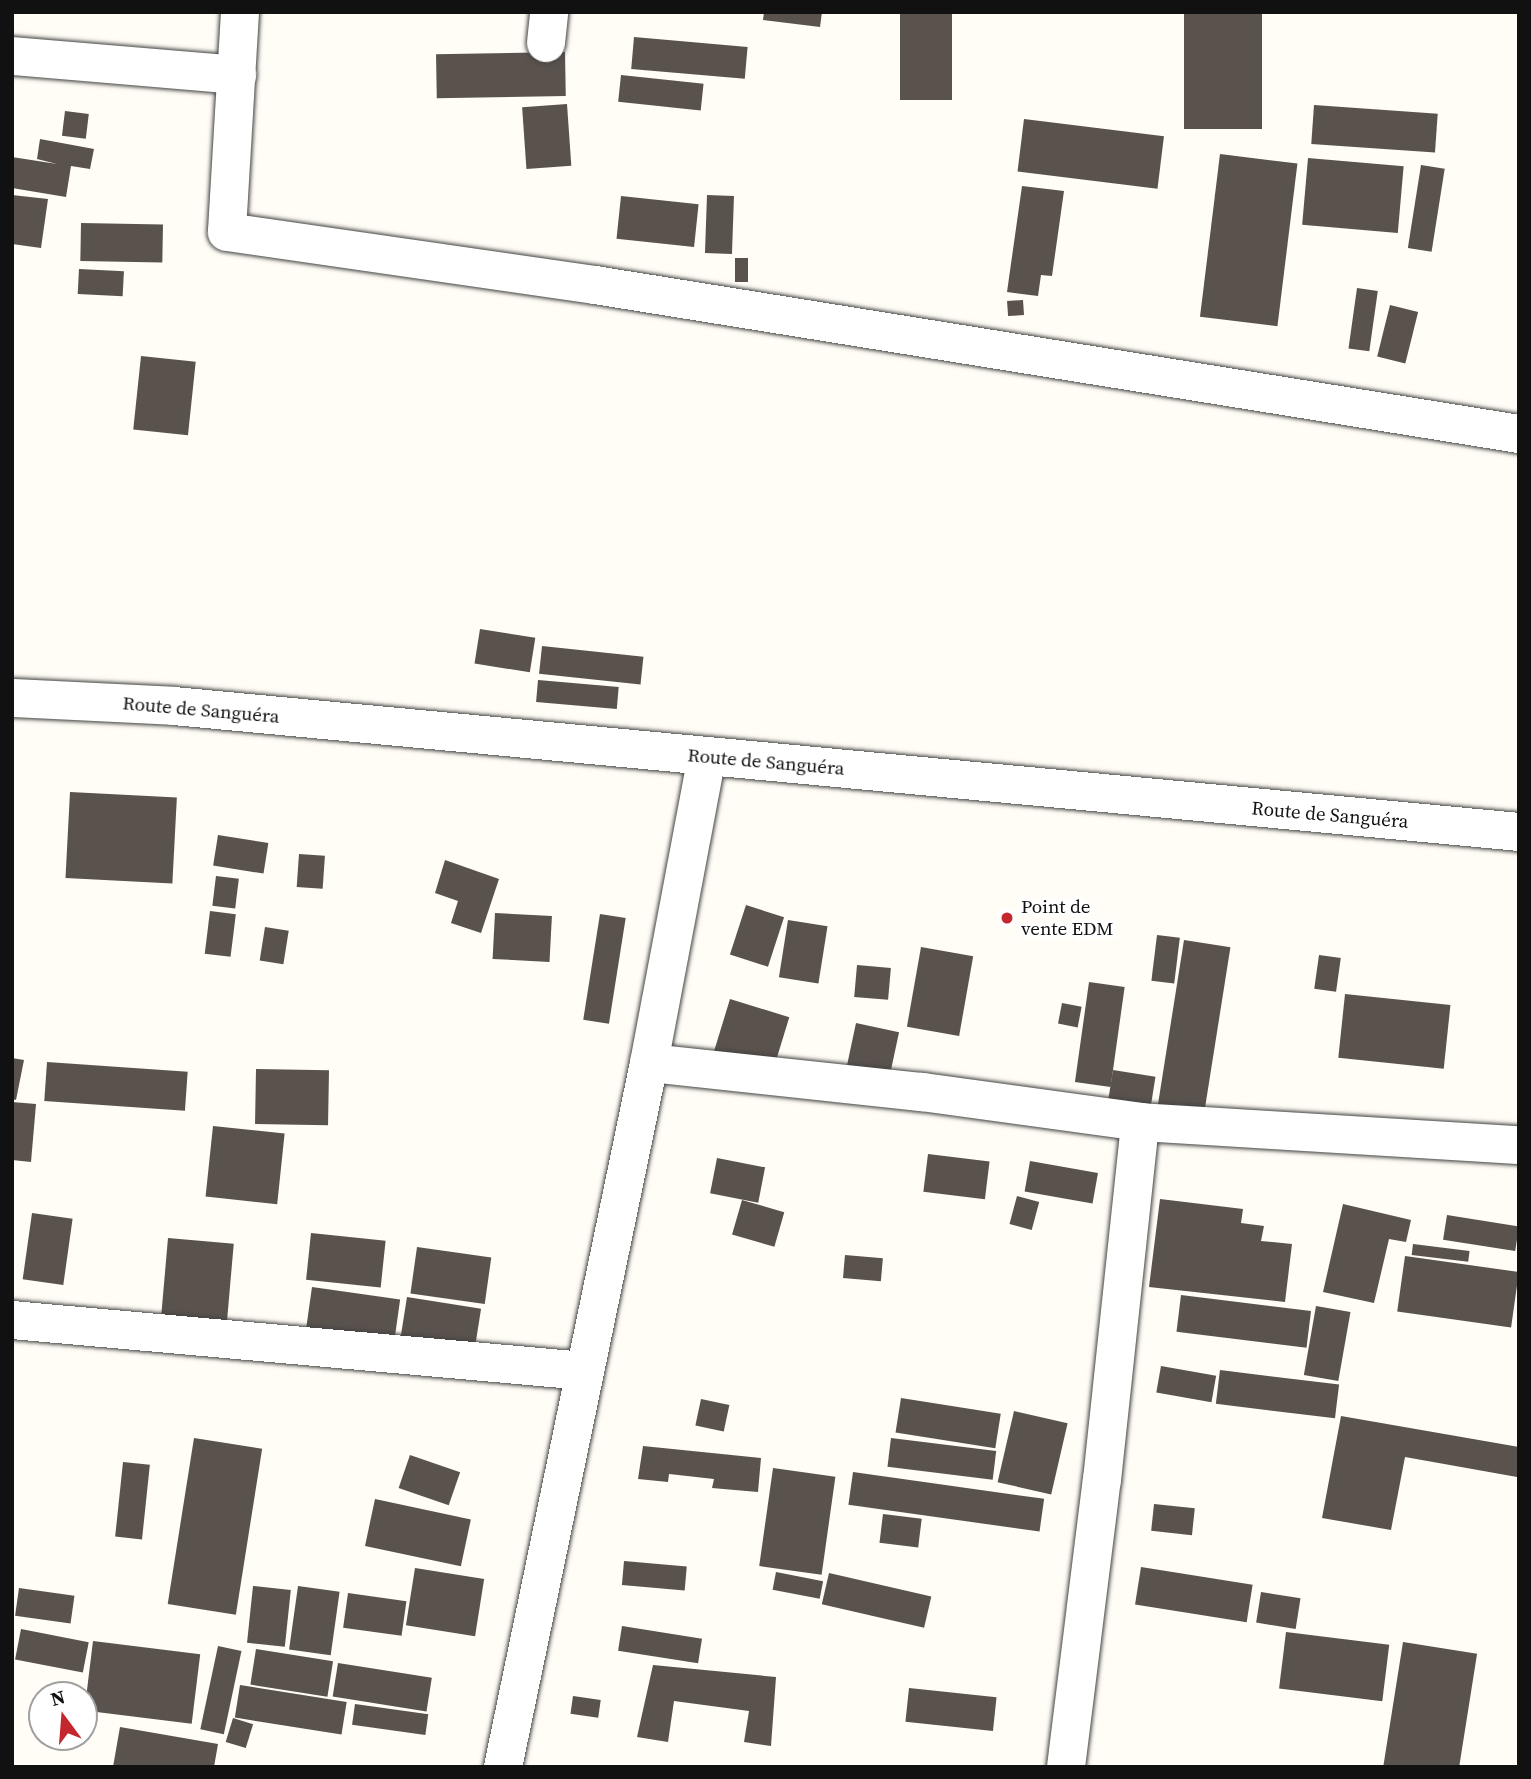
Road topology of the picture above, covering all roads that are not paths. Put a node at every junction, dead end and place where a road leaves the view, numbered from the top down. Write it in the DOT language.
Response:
graph roads {
  1 [pos="240,12"];
  2 [pos="12,56"];
  3 [pos="237,75"];
  4 [pos="1519,434"];
  5 [pos="12,698"];
  6 [pos="707,757"];
  7 [pos="1519,832"];
  8 [pos="649,1063"];
  9 [pos="1140,1122"];
  10 [pos="1519,1145"];
  11 [pos="12,1321"];
  12 [pos="585,1371"];
  13 [pos="503,1767"];
  14 [pos="1066,1767"];
  1 -- 3 [label="street"];
  2 -- 3 [label="street"];
  3 -- 4 [label="street"];
  5 -- 6 [label="street, Route de Sanguéra"];
  6 -- 7 [label="street, Route de Sanguéra"];
  6 -- 8 [label="street"];
  8 -- 9 [label="street"];
  8 -- 12 [label="street"];
  9 -- 10 [label="street"];
  9 -- 14 [label="street"];
  11 -- 12 [label="street"];
  12 -- 13 [label="street"];
}
